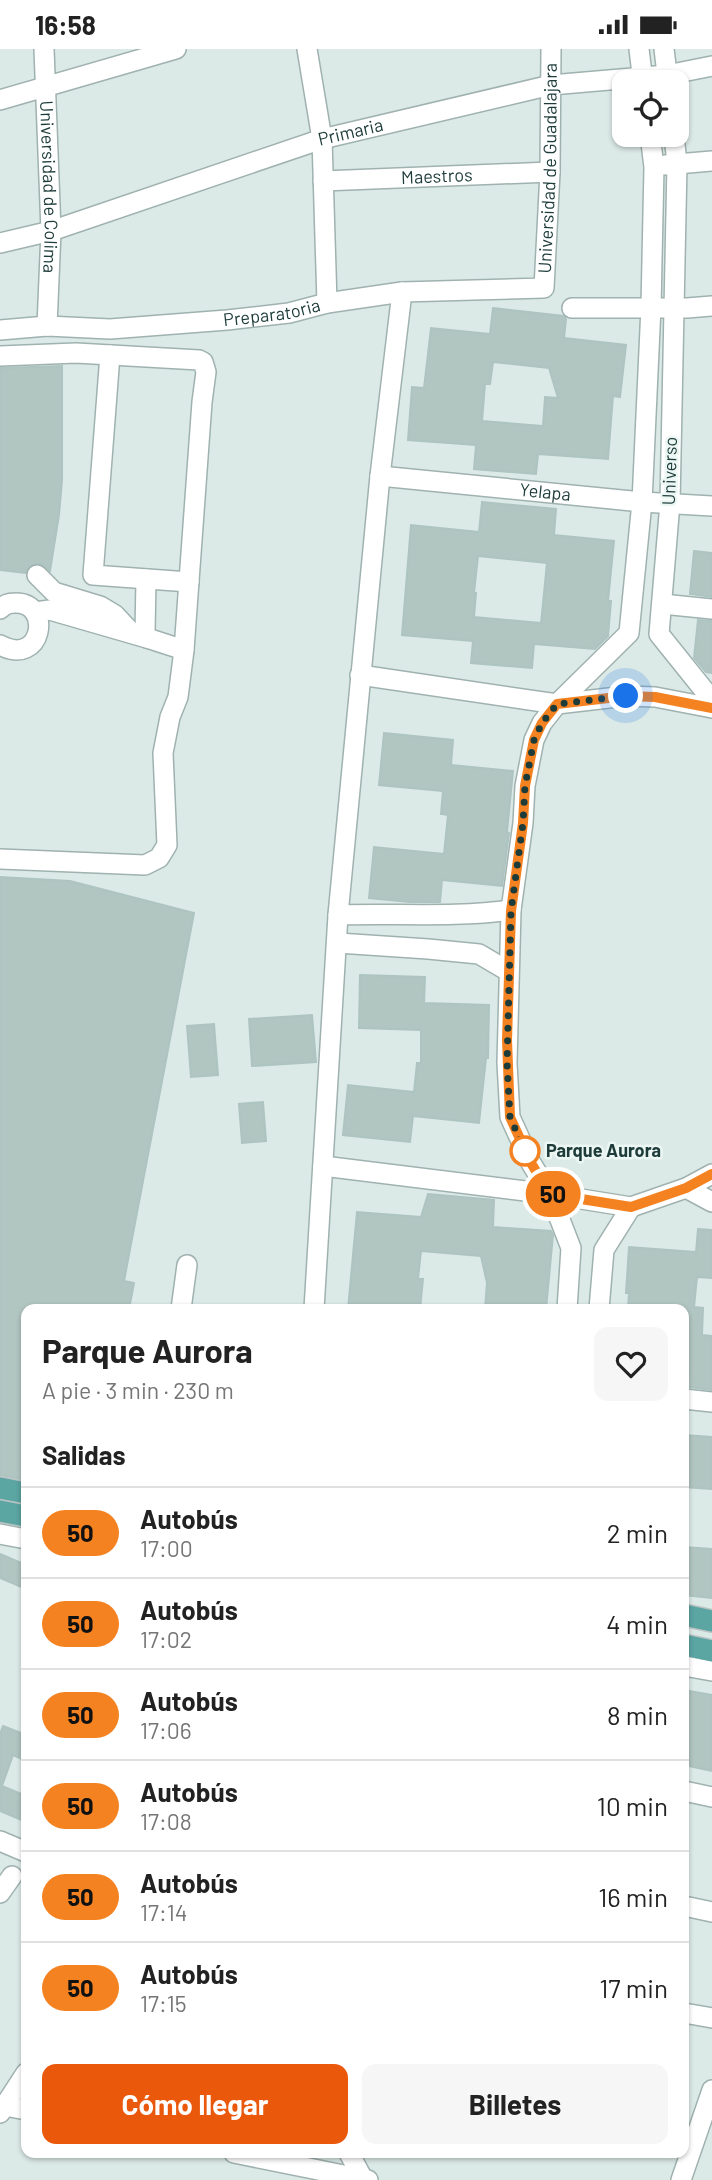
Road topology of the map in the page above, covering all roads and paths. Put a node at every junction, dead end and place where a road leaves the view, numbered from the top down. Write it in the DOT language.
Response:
graph roads {
  1 [pos="44,49"];
  2 [pos="176,49"];
  3 [pos="307,49"];
  4 [pos="551,49"];
  5 [pos="639,49"];
  6 [pos="664,49"];
  7 [pos="712,66"];
  8 [pos="641,70"];
  9 [pos="666,70"];
  10 [pos="689,72"];
  11 [pos="612,82"];
  12 [pos="551,85"];
  13 [pos="45,87"];
  14 [pos="0,100"];
  15 [pos="322,139"];
  16 [pos="652,147"];
  17 [pos="675,147"];
  18 [pos="712,161"];
  19 [pos="677,164"];
  20 [pos="654,167"];
  21 [pos="550,172"];
  22 [pos="323,181"];
  23 [pos="51,231"];
  24 [pos="0,243"];
  25 [pos="544,288"];
  26 [pos="402,292"];
  27 [pos="327,303"];
  28 [pos="712,306"];
  29 [pos="651,307"];
  30 [pos="675,307"];
  31 [pos="572,308"];
  32 [pos="47,326"];
  33 [pos="0,330"];
  34 [pos="110,355"];
  35 [pos="0,356"];
  36 [pos="380,476"];
  37 [pos="642,502"];
  38 [pos="670,503"];
  39 [pos="712,506"];
  40 [pos="37,575"];
  41 [pos="146,579"];
  42 [pos="190,582"];
  43 [pos="662,604"];
  44 [pos="0,608"];
  45 [pos="712,609"];
  46 [pos="35,612"];
  47 [pos="629,633"];
  48 [pos="659,634"];
  49 [pos="139,635"];
  50 [pos="0,645"];
  51 [pos="184,650"];
  52 [pos="360,675"];
  53 [pos="712,700"];
  54 [pos="557,704"];
  55 [pos="712,708"];
  56 [pos="0,859"];
  57 [pos="511,911"];
  58 [pos="338,915"];
  59 [pos="338,943"];
  60 [pos="508,971"];
  61 [pos="323,1165"];
  62 [pos="712,1174"];
  63 [pos="686,1188"];
  64 [pos="550,1194"];
  65 [pos="712,1202"];
  66 [pos="631,1207"];
  67 [pos="571,1248"];
  68 [pos="604,1250"];
  69 [pos="187,1265"];
  70 [pos="182,1304"];
  71 [pos="314,1304"];
  72 [pos="567,1304"];
  73 [pos="599,1304"];
  74 [pos="689,1400"];
  75 [pos="712,1402"];
  76 [pos="0,1488"];
  77 [pos="21,1492"];
  78 [pos="0,1511"];
  79 [pos="21,1515"];
  80 [pos="0,1534"];
  81 [pos="21,1538"];
  82 [pos="689,1616"];
  83 [pos="712,1621"];
  84 [pos="689,1647"];
  85 [pos="712,1651"];
  86 [pos="689,1667"];
  87 [pos="712,1671"];
  88 [pos="689,1792"];
  89 [pos="712,1797"];
  90 [pos="0,1841"];
  91 [pos="21,1850"];
  92 [pos="12,1876"];
  93 [pos="0,1893"];
  94 [pos="689,1907"];
  95 [pos="712,1912"];
  96 [pos="689,2014"];
  97 [pos="712,2018"];
  98 [pos="21,2081"];
  99 [pos="712,2089"];
  100 [pos="3,2109"];
  101 [pos="21,2110"];
  102 [pos="706,2130"];
  103 [pos="288,2158"];
  104 [pos="352,2158"];
  105 [pos="320,2161"];
  106 [pos="366,2179"];
  107 [pos="681,2180"];
  1 -- 13 [label="street, Universidad de Colima"];
  2 -- 13 [label="street"];
  3 -- 15 [label="street"];
  4 -- 12 [label="street, Universidad de Guadalajara"];
  5 -- 8 [label="street"];
  6 -- 9 [label="street"];
  7 -- 10 [label="street, Primaria"];
  11 -- 12 [label="street, Primaria"];
  12 -- 15 [label="street, Primaria"];
  12 -- 21 [label="street, Universidad de Guadalajara"];
  13 -- 14 [label="street"];
  13 -- 23 [label="street, Universidad de Colima"];
  15 -- 22 [label="street"];
  15 -- 23 [label="street, Primaria"];
  16 -- 20 [label="street, Universo"];
  17 -- 19 [label="street, Universo"];
  18 -- 19 [label="street"];
  19 -- 20 [label="street"];
  19 -- 30 [label="street, Universo"];
  20 -- 29 [label="street, Universo"];
  21 -- 22 [label="street, Maestros"];
  21 -- 25 [label="street, Universidad de Guadalajara"];
  22 -- 27 [label="street"];
  23 -- 24 [label="street, Primaria"];
  23 -- 32 [label="street, Universidad de Colima"];
  25 -- 26 [label="street, Preparatoria"];
  26 -- 27 [label="street, Preparatoria"];
  26 -- 36 [label="street"];
  27 -- 32 [label="street, Preparatoria"];
  28 -- 30 [label="street"];
  29 -- 30 [label="street"];
  29 -- 31 [label="street"];
  29 -- 37 [label="street, Universo"];
  30 -- 38 [label="street, Universo"];
  32 -- 33 [label="street, Preparatoria"];
  34 -- 35 [label="street"];
  34 -- 41 [label="street"];
  34 -- 42 [label="street"];
  36 -- 37 [label="street, Yelapa"];
  36 -- 52 [label="street"];
  37 -- 38 [label="street, Yelapa"];
  37 -- 47 [label="street, Universo"];
  38 -- 39 [label="street, Yelapa"];
  38 -- 43 [label="street, Universo"];
  40 -- 49 [label="street"];
  41 -- 42 [label="street"];
  41 -- 49 [label="street"];
  42 -- 51 [label="street"];
  43 -- 45 [label="street"];
  43 -- 48 [label="street, Universo"];
  44 -- 46 [label="street"];
  46 -- 49 [label="street"];
  46 -- 50 [label="street"];
  47 -- 48 [label="street"];
  47 -- 54 [label="street"];
  48 -- 53 [label="street"];
  49 -- 51 [label="street"];
  51 -- 56 [label="street"];
  52 -- 54 [label="street"];
  52 -- 58 [label="street"];
  54 -- 55 [label="street"];
  54 -- 57 [label="street"];
  57 -- 58 [label="street"];
  57 -- 60 [label="street"];
  58 -- 59 [label="street"];
  59 -- 60 [label="street"];
  59 -- 61 [label="street"];
  60 -- 64 [label="street"];
  61 -- 64 [label="street"];
  61 -- 71 [label="street"];
  62 -- 63 [label="street"];
  63 -- 65 [label="street"];
  63 -- 66 [label="street"];
  64 -- 66 [label="street"];
  64 -- 67 [label="street"];
  66 -- 68 [label="street"];
  67 -- 68 [label="street"];
  67 -- 72 [label="street"];
  68 -- 73 [label="street"];
  69 -- 70 [label="street"];
  74 -- 75 [label="street"];
  76 -- 77 [label="main road"];
  78 -- 79 [label="main road"];
  80 -- 81 [label="street"];
  82 -- 83 [label="main road"];
  84 -- 85 [label="main road"];
  86 -- 87 [label="street"];
  88 -- 89 [label="street"];
  90 -- 91 [label="street"];
  92 -- 93 [label="street"];
  94 -- 95 [label="street"];
  96 -- 97 [label="street"];
  98 -- 100 [label="street"];
  99 -- 102 [label="street"];
  100 -- 101 [label="street"];
  102 -- 107 [label="street"];
  103 -- 105 [label="street"];
  104 -- 106 [label="street"];
  105 -- 106 [label="street"];
}
